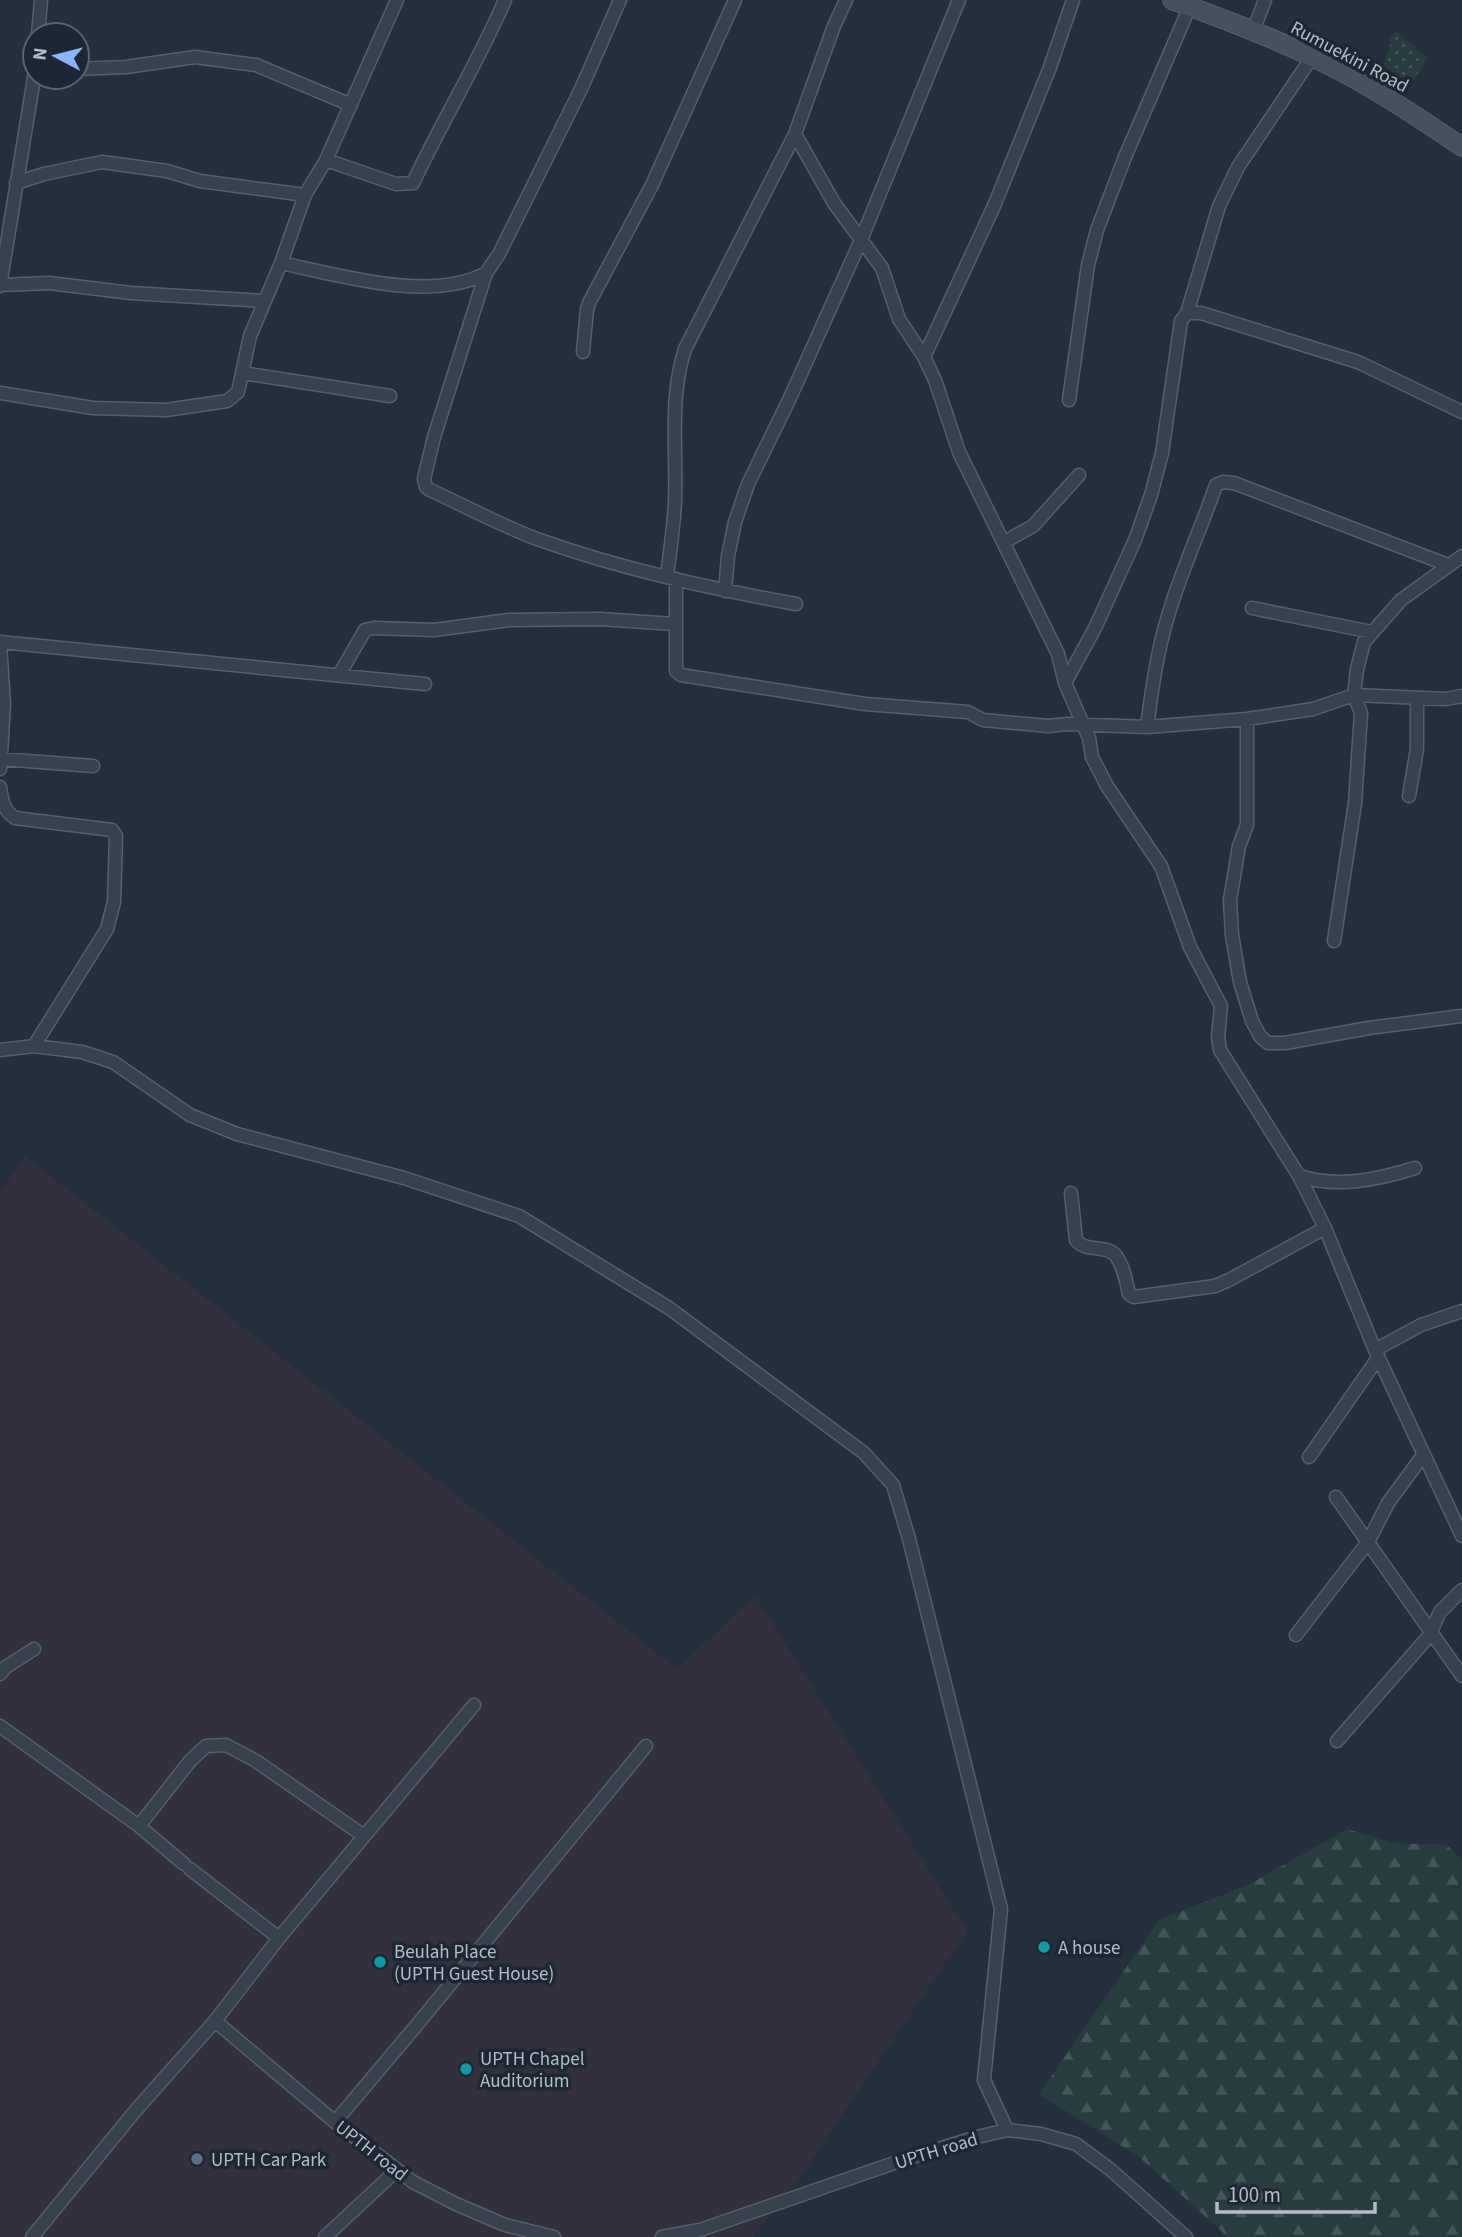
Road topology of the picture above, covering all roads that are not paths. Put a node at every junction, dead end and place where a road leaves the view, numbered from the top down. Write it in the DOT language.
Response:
graph roads {
  1 [pos="41,0"];
  2 [pos="397,0"];
  3 [pos="505,0"];
  4 [pos="620,0"];
  5 [pos="735,0"];
  6 [pos="846,0"];
  7 [pos="959,0"];
  8 [pos="1073,0"];
  9 [pos="1172,0"];
  10 [pos="1265,0"];
  11 [pos="1190,6"];
  12 [pos="39,21"];
  13 [pos="1253,31"];
  14 [pos="1312,57"];
  15 [pos="91,68"];
  16 [pos="32,91"];
  17 [pos="351,105"];
  18 [pos="795,134"];
  19 [pos="1462,147"];
  20 [pos="326,160"];
  21 [pos="16,183"];
  22 [pos="305,195"];
  23 [pos="861,240"];
  24 [pos="281,263"];
  25 [pos="486,274"];
  26 [pos="0,285"];
  27 [pos="264,301"];
  28 [pos="1187,313"];
  29 [pos="583,352"];
  30 [pos="924,357"];
  31 [pos="243,373"];
  32 [pos="0,393"];
  33 [pos="390,396"];
  34 [pos="1069,400"];
  35 [pos="1462,412"];
  36 [pos="1079,475"];
  37 [pos="1004,542"];
  38 [pos="1462,556"];
  39 [pos="1448,565"];
  40 [pos="672,578"];
  41 [pos="725,591"];
  42 [pos="796,604"];
  43 [pos="1252,608"];
  44 [pos="675,624"];
  45 [pos="1372,632"];
  46 [pos="0,643"];
  47 [pos="339,675"];
  48 [pos="1065,682"];
  49 [pos="425,684"];
  50 [pos="1354,695"];
  51 [pos="1462,696"];
  52 [pos="1417,698"];
  53 [pos="1247,719"];
  54 [pos="1083,726"];
  55 [pos="1147,727"];
  56 [pos="0,759"];
  57 [pos="93,766"];
  58 [pos="0,769"];
  59 [pos="0,787"];
  60 [pos="1409,796"];
  61 [pos="1334,941"];
  62 [pos="1462,1016"];
  63 [pos="1,1046"];
  64 [pos="34,1046"];
  65 [pos="1415,1168"];
  66 [pos="1299,1176"];
  67 [pos="1071,1193"];
  68 [pos="1325,1228"];
  69 [pos="1462,1311"];
  70 [pos="1376,1354"];
  71 [pos="1424,1454"];
  72 [pos="1309,1457"];
  73 [pos="1336,1497"];
  74 [pos="1462,1536"];
  75 [pos="1367,1542"];
  76 [pos="1462,1590"];
  77 [pos="1430,1631"];
  78 [pos="1296,1635"];
  79 [pos="34,1649"];
  80 [pos="0,1674"];
  81 [pos="1462,1676"];
  82 [pos="474,1705"];
  83 [pos="0,1726"];
  84 [pos="1337,1741"];
  85 [pos="646,1746"];
  86 [pos="139,1826"];
  87 [pos="364,1836"];
  88 [pos="279,1938"];
  89 [pos="215,2021"];
  90 [pos="335,2122"];
  91 [pos="1007,2130"];
  92 [pos="397,2170"];
  93 [pos="32,2237"];
  94 [pos="325,2237"];
  95 [pos="554,2237"];
  96 [pos="662,2237"];
  97 [pos="1186,2237"];
  1 -- 12 [label="street"];
  2 -- 17 [label="street"];
  3 -- 20 [label="street"];
  4 -- 25 [label="street"];
  5 -- 29 [label="street"];
  6 -- 18 [label="street"];
  7 -- 23 [label="street"];
  8 -- 30 [label="street"];
  9 -- 11 [label="street, Rumuekini Road"];
  10 -- 13 [label="street"];
  11 -- 13 [label="street, Rumuekini Road"];
  11 -- 34 [label="street"];
  13 -- 14 [label="street, Rumuekini Road"];
  14 -- 19 [label="street, Rumuekini Road"];
  14 -- 28 [label="street"];
  15 -- 17 [label="street"];
  16 -- 21 [label="street"];
  17 -- 20 [label="street"];
  18 -- 23 [label="street"];
  18 -- 40 [label="street"];
  20 -- 22 [label="street"];
  21 -- 22 [label="street"];
  21 -- 26 [label="street"];
  22 -- 24 [label="street"];
  23 -- 30 [label="street"];
  23 -- 41 [label="street"];
  24 -- 25 [label="street"];
  24 -- 27 [label="street"];
  25 -- 40 [label="street"];
  26 -- 27 [label="street"];
  27 -- 31 [label="street"];
  28 -- 35 [label="street"];
  28 -- 48 [label="street"];
  30 -- 37 [label="street"];
  31 -- 32 [label="street"];
  31 -- 33 [label="street"];
  36 -- 37 [label="street"];
  37 -- 48 [label="street"];
  38 -- 39 [label="street"];
  39 -- 45 [label="street"];
  39 -- 55 [label="street"];
  40 -- 41 [label="street"];
  40 -- 44 [label="street"];
  41 -- 42 [label="street"];
  43 -- 45 [label="street"];
  44 -- 47 [label="street"];
  44 -- 54 [label="street"];
  45 -- 50 [label="street"];
  46 -- 47 [label="street"];
  46 -- 56 [label="street"];
  47 -- 49 [label="street"];
  48 -- 54 [label="street"];
  50 -- 52 [label="street"];
  50 -- 53 [label="street"];
  50 -- 61 [label="street"];
  51 -- 52 [label="street"];
  52 -- 60 [label="street"];
  53 -- 55 [label="street"];
  53 -- 62 [label="street"];
  54 -- 55 [label="street"];
  54 -- 66 [label="street"];
  56 -- 57 [label="street"];
  56 -- 58 [label="street"];
  59 -- 64 [label="street"];
  63 -- 64 [label="street"];
  64 -- 91 [label="street"];
  65 -- 66 [label="street"];
  66 -- 68 [label="street"];
  67 -- 68 [label="street"];
  68 -- 70 [label="street"];
  69 -- 70 [label="street"];
  70 -- 71 [label="street"];
  70 -- 72 [label="street"];
  71 -- 74 [label="street"];
  71 -- 75 [label="street"];
  73 -- 75 [label="street"];
  75 -- 77 [label="street"];
  75 -- 78 [label="street"];
  76 -- 77 [label="street"];
  77 -- 81 [label="street"];
  77 -- 84 [label="street"];
  79 -- 80 [label="street"];
  82 -- 87 [label="street"];
  83 -- 86 [label="street"];
  85 -- 90 [label="street"];
  86 -- 87 [label="street"];
  86 -- 88 [label="street"];
  87 -- 88 [label="street"];
  88 -- 89 [label="street"];
  89 -- 90 [label="street, UPTH road"];
  89 -- 93 [label="street"];
  90 -- 92 [label="street, UPTH road"];
  91 -- 96 [label="street, UPTH road"];
  91 -- 97 [label="street, UPTH road"];
  92 -- 94 [label="street"];
  92 -- 95 [label="street, UPTH road"];
}
